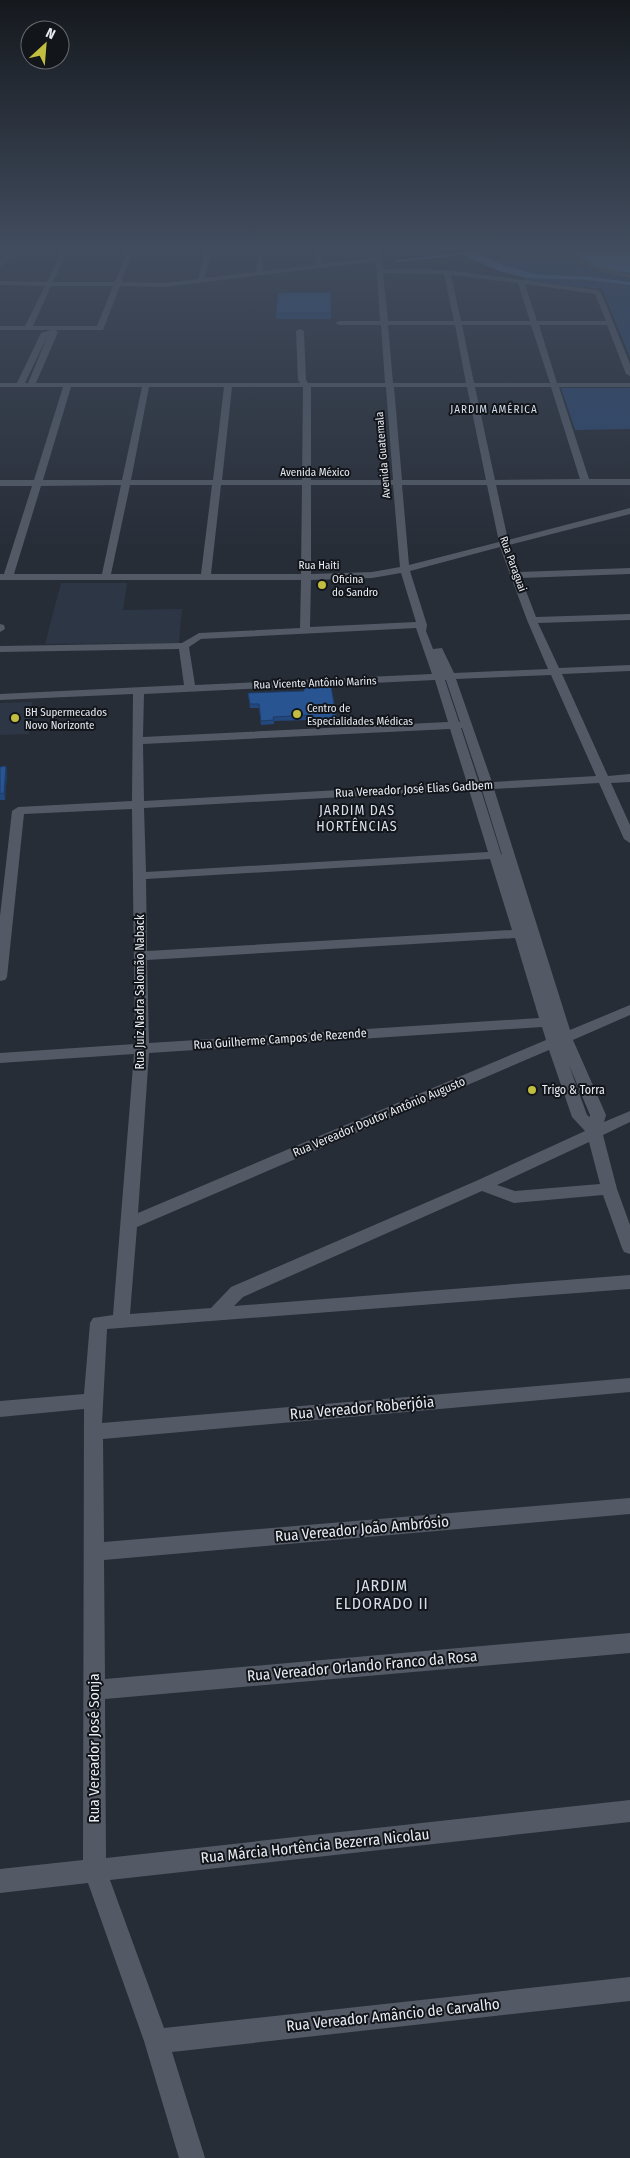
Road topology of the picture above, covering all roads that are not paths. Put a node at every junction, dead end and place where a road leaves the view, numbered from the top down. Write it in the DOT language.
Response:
graph roads {
  1 [pos="36,351"];
  2 [pos="47,351"];
  3 [pos="301,351"];
  4 [pos="386,351"];
  5 [pos="464,351"];
  6 [pos="543,351"];
  7 [pos="620,351"];
  8 [pos="34,355"];
  9 [pos="45,355"];
  10 [pos="630,374"];
  11 [pos="0,385"];
  12 [pos="20,385"];
  13 [pos="31,385"];
  14 [pos="68,385"];
  15 [pos="146,385"];
  16 [pos="228,385"];
  17 [pos="306,385"];
  18 [pos="389,385"];
  19 [pos="471,385"];
  20 [pos="554,385"];
  21 [pos="630,385"];
  22 [pos="630,482"];
  23 [pos="0,483"];
  24 [pos="38,483"];
  25 [pos="126,483"];
  26 [pos="217,483"];
  27 [pos="308,483"];
  28 [pos="586,483"];
  29 [pos="398,484"];
  30 [pos="491,484"];
  31 [pos="630,511"];
  32 [pos="504,544"];
  33 [pos="405,569"];
  34 [pos="630,571"];
  35 [pos="517,575"];
  36 [pos="4,577"];
  37 [pos="106,577"];
  38 [pos="206,577"];
  39 [pos="307,577"];
  40 [pos="630,616"];
  41 [pos="532,620"];
  42 [pos="422,625"];
  43 [pos="305,630"];
  44 [pos="184,646"];
  45 [pos="0,649"];
  46 [pos="630,668"];
  47 [pos="555,671"];
  48 [pos="445,677"];
  49 [pos="190,688"];
  50 [pos="139,691"];
  51 [pos="0,697"];
  52 [pos="460,725"];
  53 [pos="137,740"];
  54 [pos="630,778"];
  55 [pos="604,779"];
  56 [pos="481,786"];
  57 [pos="139,804"];
  58 [pos="630,839"];
  59 [pos="496,856"];
  60 [pos="138,876"];
  61 [pos="526,934"];
  62 [pos="141,956"];
  63 [pos="0,977"];
  64 [pos="630,1010"];
  65 [pos="554,1021"];
  66 [pos="560,1041"];
  67 [pos="142,1048"];
  68 [pos="0,1058"];
  69 [pos="630,1116"];
  70 [pos="594,1131"];
  71 [pos="482,1185"];
  72 [pos="609,1189"];
  73 [pos="128,1224"];
  74 [pos="630,1248"];
  75 [pos="630,1282"];
  76 [pos="217,1313"];
  77 [pos="121,1322"];
  78 [pos="630,1385"];
  79 [pos="93,1401"];
  80 [pos="0,1409"];
  81 [pos="93,1432"];
  82 [pos="630,1506"];
  83 [pos="94,1552"];
  84 [pos="630,1643"];
  85 [pos="94,1690"];
  86 [pos="630,1811"];
  87 [pos="94,1870"];
  88 [pos="0,1881"];
  89 [pos="630,1989"];
  90 [pos="156,2041"];
  91 [pos="192,2158"];
  1 -- 8 [label="street"];
  2 -- 9 [label="street"];
  3 -- 17 [label="street"];
  4 -- 18 [label="street, Avenida Guatemala"];
  5 -- 19 [label="street, Rua Paraguai"];
  6 -- 20 [label="street"];
  7 -- 10 [label="street"];
  8 -- 9 [label="street"];
  8 -- 12 [label="street"];
  9 -- 13 [label="street"];
  11 -- 12 [label="street"];
  12 -- 13 [label="street"];
  13 -- 14 [label="street"];
  14 -- 15 [label="street"];
  14 -- 24 [label="street"];
  15 -- 16 [label="street"];
  15 -- 25 [label="street"];
  16 -- 17 [label="street"];
  16 -- 26 [label="street"];
  17 -- 18 [label="street"];
  17 -- 27 [label="street"];
  18 -- 19 [label="street"];
  18 -- 29 [label="street, Avenida Guatemala"];
  19 -- 20 [label="street"];
  19 -- 30 [label="street, Rua Paraguai"];
  20 -- 21 [label="street"];
  20 -- 28 [label="street"];
  22 -- 28 [label="street, Avenida México"];
  23 -- 24 [label="street, Avenida México"];
  24 -- 25 [label="street, Avenida México"];
  24 -- 36 [label="street"];
  25 -- 26 [label="street, Avenida México"];
  25 -- 37 [label="street"];
  26 -- 27 [label="street, Avenida México"];
  26 -- 38 [label="street"];
  27 -- 29 [label="street, Avenida México"];
  27 -- 39 [label="street"];
  28 -- 30 [label="street, Avenida México"];
  29 -- 30 [label="street, Avenida México"];
  29 -- 33 [label="street, Avenida Guatemala"];
  30 -- 32 [label="street, Rua Paraguai"];
  31 -- 32 [label="street, Rua Haiti"];
  32 -- 33 [label="street, Rua Haiti"];
  32 -- 35 [label="street, Rua Paraguai"];
  33 -- 39 [label="street, Rua Haiti"];
  33 -- 42 [label="street, Avenida Guatemala"];
  34 -- 35 [label="street"];
  35 -- 41 [label="street, Rua Paraguai"];
  36 -- 37 [label="street, Rua Haiti"];
  37 -- 38 [label="street, Rua Haiti"];
  38 -- 39 [label="street, Rua Haiti"];
  39 -- 43 [label="street"];
  40 -- 41 [label="street"];
  41 -- 47 [label="street, Rua Paraguai"];
  42 -- 43 [label="street"];
  42 -- 48 [label="street, Avenida Guatemala"];
  43 -- 44 [label="street"];
  44 -- 45 [label="street"];
  44 -- 49 [label="street"];
  46 -- 47 [label="street, Rua Vicente Antônio Marins"];
  47 -- 48 [label="street, Rua Vicente Antônio Marins"];
  47 -- 55 [label="street, Rua Paraguai"];
  48 -- 49 [label="street, Rua Vicente Antônio Marins"];
  48 -- 52 [label="street, Avenida Guatemala"];
  49 -- 50 [label="street, Rua Vicente Antônio Marins"];
  50 -- 51 [label="street, Rua Vicente Antônio Marins"];
  50 -- 53 [label="street, Rua Juiz Nadra Salomão Naback"];
  52 -- 53 [label="street"];
  52 -- 56 [label="street, Avenida Guatemala"];
  53 -- 57 [label="street, Rua Juiz Nadra Salomão Naback"];
  54 -- 55 [label="street, Rua Vereador José Elias Gadbem"];
  55 -- 56 [label="street, Rua Vereador José Elias Gadbem"];
  55 -- 58 [label="street, Rua Paraguai"];
  56 -- 57 [label="street, Rua Vereador José Elias Gadbem"];
  56 -- 59 [label="street"];
  56 -- 61 [label="street"];
  57 -- 60 [label="street, Rua Juiz Nadra Salomão Naback"];
  57 -- 63 [label="street, Rua Vereador José Elias Gadbem"];
  59 -- 60 [label="street"];
  59 -- 61 [label="street"];
  60 -- 62 [label="street, Rua Juiz Nadra Salomão Naback"];
  61 -- 62 [label="street"];
  61 -- 65 [label="street"];
  62 -- 67 [label="street, Rua Juiz Nadra Salomão Naback"];
  64 -- 66 [label="street, Rua Vereador Doutor Antônio Augusto"];
  65 -- 66 [label="street"];
  65 -- 67 [label="street, Rua Guilherme Campos de Rezende"];
  66 -- 70 [label="street"];
  66 -- 73 [label="street, Rua Vereador Doutor Antônio Augusto"];
  67 -- 68 [label="street, Rua Guilherme Campos de Rezende"];
  67 -- 73 [label="street, Rua Juiz Nadra Salomão Naback"];
  69 -- 70 [label="street"];
  70 -- 71 [label="street"];
  70 -- 72 [label="street"];
  71 -- 72 [label="street"];
  71 -- 76 [label="street"];
  72 -- 74 [label="street"];
  73 -- 77 [label="street, Rua Juiz Nadra Salomão Naback"];
  75 -- 76 [label="street"];
  76 -- 77 [label="street"];
  77 -- 79 [label="street, Rua Vereador José Sonja"];
  78 -- 81 [label="street, Rua Vereador Roberjóia"];
  79 -- 80 [label="street"];
  79 -- 81 [label="street, Rua Vereador José Sonja"];
  81 -- 83 [label="street, Rua Vereador José Sonja"];
  82 -- 83 [label="street, Rua Vereador João Ambrósio"];
  83 -- 85 [label="street, Rua Vereador José Sonja"];
  84 -- 85 [label="street, Rua Vereador Orlando Franco da Rosa"];
  85 -- 87 [label="street, Rua Vereador José Sonja"];
  86 -- 87 [label="street, Rua Márcia Hortência Bezerra Nicolau"];
  87 -- 88 [label="street, Rua Márcia Hortência Bezerra Nicolau"];
  87 -- 90 [label="street, Rua Vereador José Sonja"];
  89 -- 90 [label="street, Rua Vereador Amâncio de Carvalho"];
  90 -- 91 [label="street, Rua Vereador José Sonja"];
}
